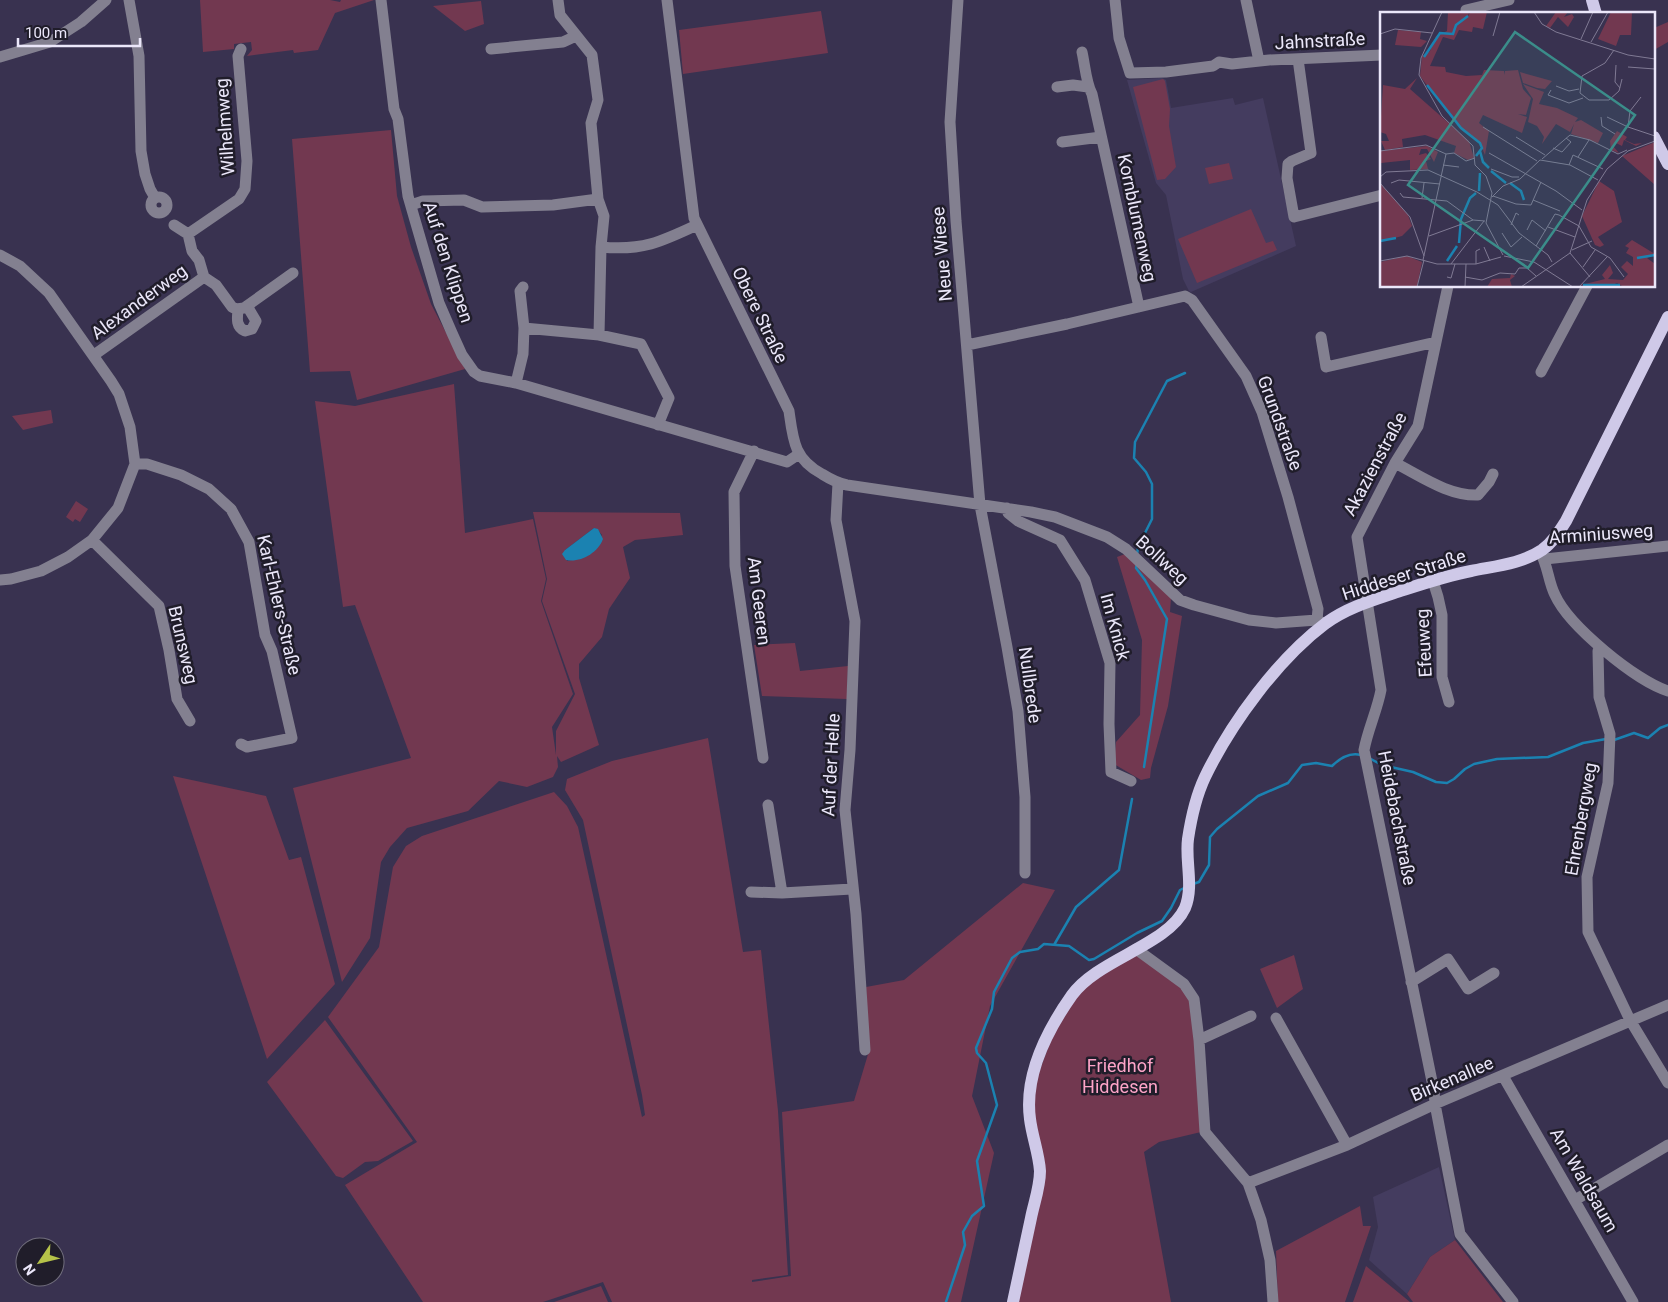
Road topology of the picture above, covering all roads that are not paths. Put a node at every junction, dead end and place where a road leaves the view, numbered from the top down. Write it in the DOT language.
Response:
graph roads {
  1 [pos="106,0"];
  2 [pos="129,0"];
  3 [pos="381,0"];
  4 [pos="558,0"];
  5 [pos="667,0"];
  6 [pos="958,0"];
  7 [pos="1115,0"];
  8 [pos="1246,0"];
  9 [pos="1509,0"];
  10 [pos="1466,8"];
  11 [pos="576,36"];
  12 [pos="242,49"];
  13 [pos="491,49"];
  14 [pos="1082,52"];
  15 [pos="1380,55"];
  16 [pos="0,57"];
  17 [pos="1298,58"];
  18 [pos="1259,61"];
  19 [pos="1057,87"];
  20 [pos="1088,87"];
  21 [pos="1102,137"];
  22 [pos="1656,141"];
  23 [pos="1062,142"];
  24 [pos="1668,164"];
  25 [pos="154,196"];
  26 [pos="1380,196"];
  27 [pos="598,198"];
  28 [pos="411,205"];
  29 [pos="174,225"];
  30 [pos="697,225"];
  31 [pos="188,234"];
  32 [pos="601,247"];
  33 [pos="0,255"];
  34 [pos="292,273"];
  35 [pos="204,276"];
  36 [pos="523,287"];
  37 [pos="1448,288"];
  38 [pos="1586,288"];
  39 [pos="1139,307"];
  40 [pos="1668,317"];
  41 [pos="524,328"];
  42 [pos="599,335"];
  43 [pos="1321,337"];
  44 [pos="1436,342"];
  45 [pos="967,345"];
  46 [pos="94,355"];
  47 [pos="1541,372"];
  48 [pos="516,383"];
  49 [pos="658,425"];
  50 [pos="754,451"];
  51 [pos="799,454"];
  52 [pos="1395,463"];
  53 [pos="134,464"];
  54 [pos="1493,474"];
  55 [pos="838,483"];
  56 [pos="980,504"];
  57 [pos="1007,508"];
  58 [pos="92,540"];
  59 [pos="1668,546"];
  60 [pos="1542,556"];
  61 [pos="0,580"];
  62 [pos="1433,581"];
  63 [pos="1368,602"];
  64 [pos="1321,622"];
  65 [pos="1601,648"];
  66 [pos="1668,691"];
  67 [pos="1449,702"];
  68 [pos="190,721"];
  69 [pos="241,744"];
  70 [pos="763,758"];
  71 [pos="1131,781"];
  72 [pos="768,805"];
  73 [pos="1025,873"];
  74 [pos="852,888"];
  75 [pos="751,892"];
  76 [pos="782,893"];
  77 [pos="1136,949"];
  78 [pos="1494,973"];
  79 [pos="1411,982"];
  80 [pos="1668,1005"];
  81 [pos="1251,1016"];
  82 [pos="1276,1018"];
  83 [pos="1630,1020"];
  84 [pos="1199,1040"];
  85 [pos="865,1050"];
  86 [pos="1503,1076"];
  87 [pos="1668,1083"];
  88 [pos="1434,1104"];
  89 [pos="1347,1145"];
  90 [pos="1668,1145"];
  91 [pos="1248,1182"];
  92 [pos="1575,1200"];
  93 [pos="1013,1302"];
  94 [pos="1274,1302"];
  95 [pos="1513,1302"];
  96 [pos="1633,1302"];
  1 -- 16 [label="street"];
  2 -- 25 [label="street"];
  3 -- 28 [label="street, Auf den Klippen"];
  4 -- 11 [label="street"];
  5 -- 30 [label="street, Obere Straße"];
  6 -- 45 [label="street, Neue Wiese"];
  7 -- 18 [label="street, Jahnstraße"];
  8 -- 18 [label="street, Jahnstraße"];
  9 -- 10 [label="street"];
  11 -- 13 [label="street"];
  11 -- 27 [label="street"];
  12 -- 31 [label="street, Wilhelmweg"];
  14 -- 20 [label="street, Kornblumenweg"];
  15 -- 17 [label="street, Jahnstraße"];
  17 -- 18 [label="street, Jahnstraße"];
  17 -- 26 [label="street"];
  19 -- 20 [label="street"];
  20 -- 21 [label="street, Kornblumenweg"];
  21 -- 23 [label="street, Kornblumenweg"];
  21 -- 39 [label="street, Kornblumenweg"];
  22 -- 24 [label="main road"];
  27 -- 28 [label="street"];
  27 -- 32 [label="street"];
  28 -- 48 [label="street, Auf den Klippen"];
  29 -- 31 [label="street"];
  30 -- 32 [label="street"];
  30 -- 51 [label="street, Obere Straße"];
  31 -- 35 [label="street"];
  32 -- 42 [label="street"];
  33 -- 46 [label="street"];
  34 -- 35 [label="street"];
  35 -- 46 [label="street, Alexanderweg"];
  36 -- 41 [label="street"];
  37 -- 44 [label="street, Akazienstraße"];
  38 -- 47 [label="street"];
  39 -- 45 [label="street, Grundstraße"];
  39 -- 64 [label="street, Grundstraße"];
  40 -- 60 [label="main road, Hiddeser Straße"];
  41 -- 42 [label="street"];
  41 -- 48 [label="street"];
  42 -- 49 [label="street"];
  43 -- 44 [label="street"];
  44 -- 52 [label="street, Akazienstraße"];
  45 -- 56 [label="street, Neue Wiese"];
  46 -- 53 [label="street"];
  48 -- 49 [label="street, Auf den Klippen"];
  49 -- 50 [label="street, Auf den Klippen"];
  50 -- 51 [label="street, Auf den Klippen"];
  50 -- 70 [label="street, Am Geeren"];
  51 -- 55 [label="street, Obere Straße"];
  52 -- 54 [label="street"];
  52 -- 63 [label="street, Akazienstraße"];
  53 -- 58 [label="street"];
  53 -- 69 [label="street, Karl-Ehlers-Straße"];
  55 -- 56 [label="street, Obere Straße"];
  55 -- 74 [label="street, Auf der Helle"];
  56 -- 57 [label="street, Bollweg"];
  56 -- 73 [label="street, Nullbrede"];
  57 -- 64 [label="street, Bollweg"];
  57 -- 71 [label="street, Im Knick"];
  58 -- 61 [label="street"];
  58 -- 68 [label="street, Brunsweg"];
  59 -- 60 [label="street, Arminiusweg"];
  60 -- 62 [label="main road, Hiddeser Straße"];
  60 -- 65 [label="street"];
  62 -- 63 [label="main road, Hiddeser Straße"];
  62 -- 67 [label="street, Efeuweg"];
  63 -- 64 [label="main road, Hiddeser Straße"];
  63 -- 79 [label="street, Heidebachstraße"];
  64 -- 77 [label="main road, Hiddeser Straße"];
  65 -- 66 [label="street"];
  65 -- 83 [label="street, Ehrenbergweg"];
  72 -- 76 [label="street"];
  74 -- 76 [label="street"];
  74 -- 85 [label="street, Auf der Helle"];
  75 -- 76 [label="street"];
  77 -- 84 [label="street"];
  77 -- 93 [label="main road, Hiddeser Straße"];
  78 -- 79 [label="street"];
  79 -- 88 [label="street, Heidebachstraße"];
  80 -- 83 [label="street, Birkenallee"];
  81 -- 84 [label="street"];
  82 -- 89 [label="street"];
  83 -- 86 [label="street, Birkenallee"];
  83 -- 87 [label="street, Ehrenbergweg"];
  84 -- 91 [label="street"];
  86 -- 88 [label="street, Birkenallee"];
  86 -- 92 [label="street, Am Waldsaum"];
  88 -- 89 [label="street, Birkenallee"];
  88 -- 95 [label="street, Heidebachstraße"];
  89 -- 91 [label="street, Birkenallee"];
  90 -- 92 [label="street"];
  91 -- 94 [label="street"];
  92 -- 96 [label="street, Am Waldsaum"];
}
